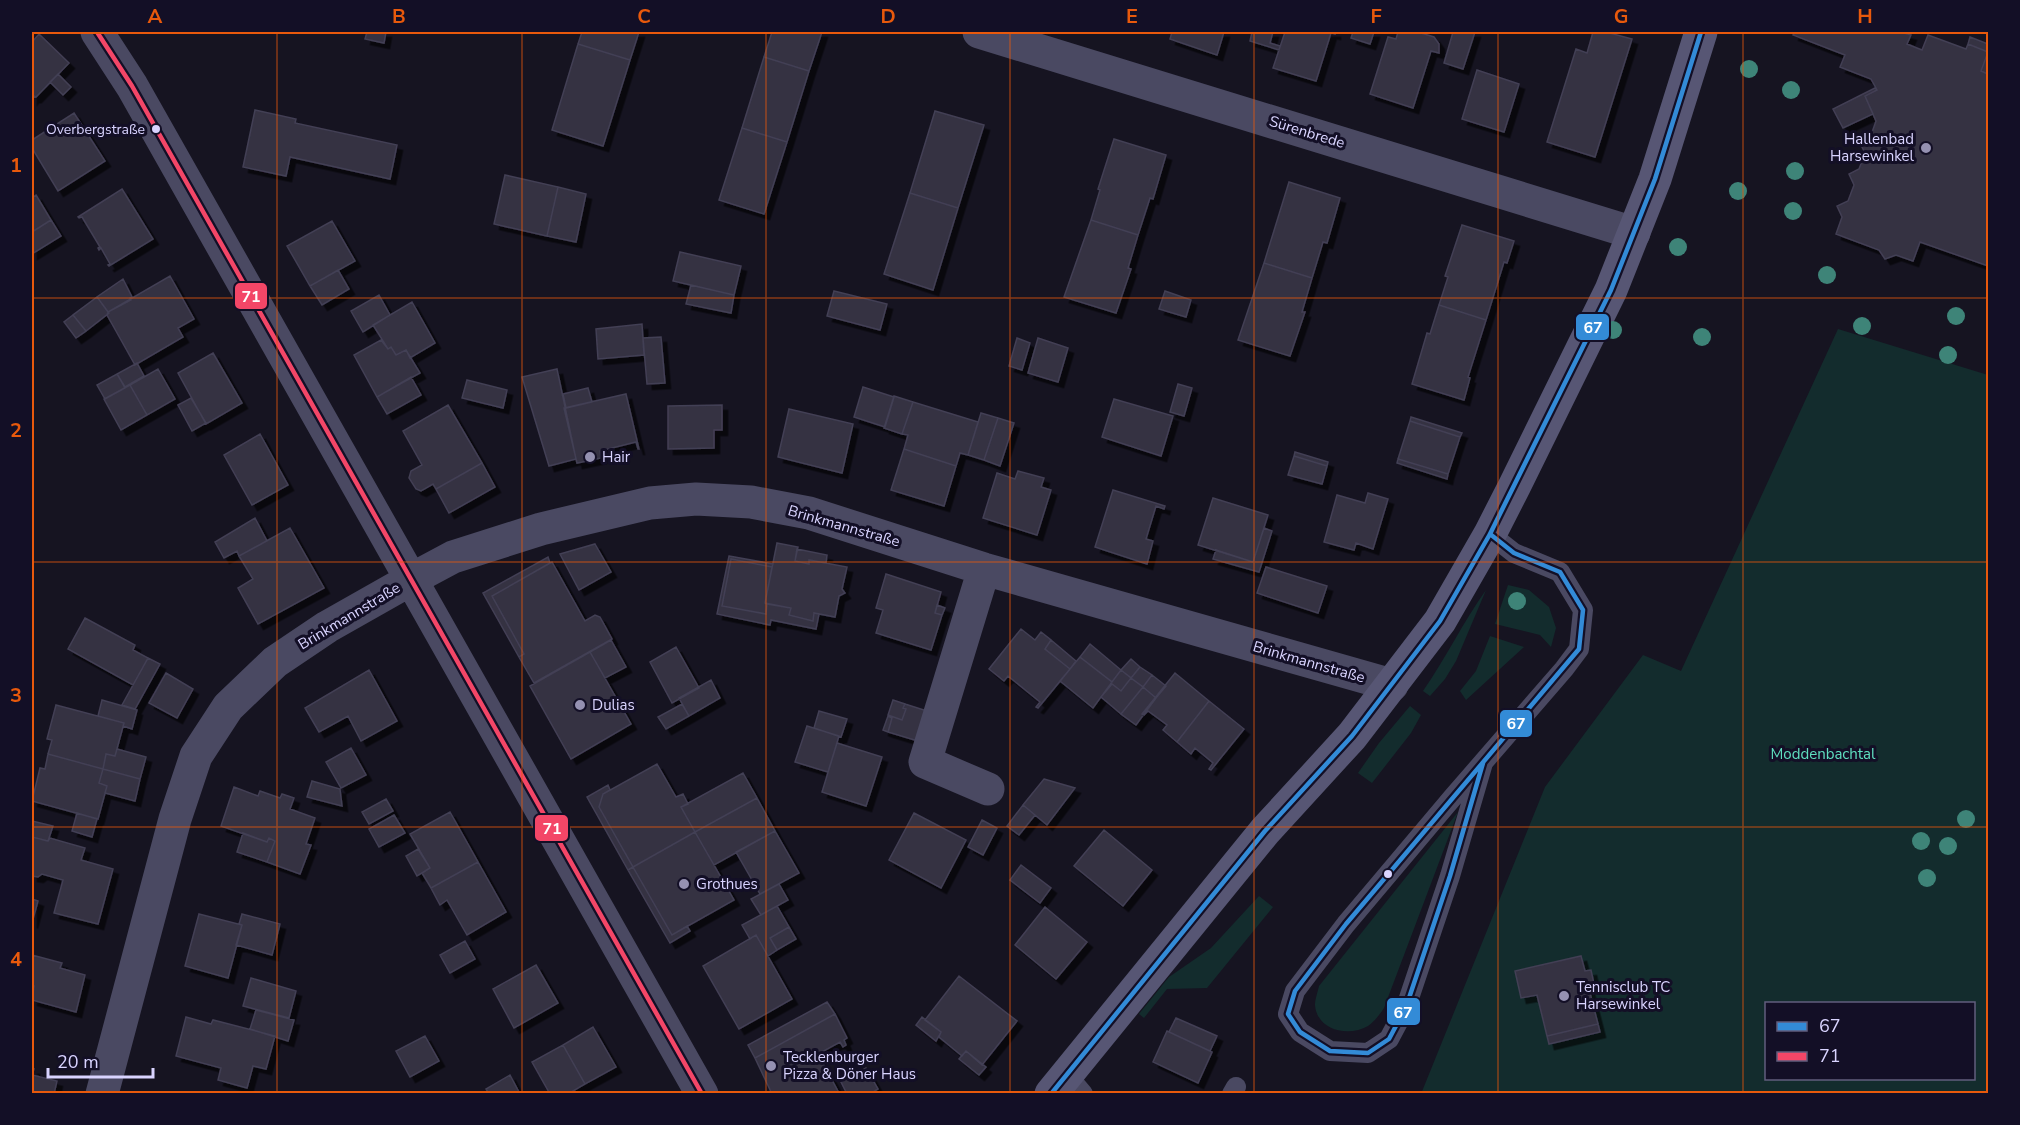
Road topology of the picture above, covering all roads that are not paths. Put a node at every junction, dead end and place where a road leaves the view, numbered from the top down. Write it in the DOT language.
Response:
graph roads {
  1 [pos="97,32"];
  2 [pos="979,32"];
  3 [pos="1701,32"];
  4 [pos="1634,233"];
  5 [pos="1490,534"];
  6 [pos="984,569"];
  7 [pos="410,580"];
  8 [pos="1392,685"];
  9 [pos="1483,763"];
  10 [pos="988,789"];
  11 [pos="1067,1087"];
  12 [pos="102,1094"];
  13 [pos="702,1094"];
  1 -- 7 [label="street"];
  2 -- 4 [label="street, Sürenbrede"];
  3 -- 4 [label="street"];
  4 -- 5 [label="street"];
  5 -- 8 [label="street"];
  5 -- 9 [label="lane"];
  6 -- 7 [label="street, Brinkmannstraße"];
  6 -- 8 [label="street, Brinkmannstraße"];
  6 -- 10 [label="street"];
  7 -- 12 [label="street, Brinkmannstraße"];
  7 -- 13 [label="street"];
  8 -- 11 [label="street"];
  9 -- 9 [label="lane"];
}
